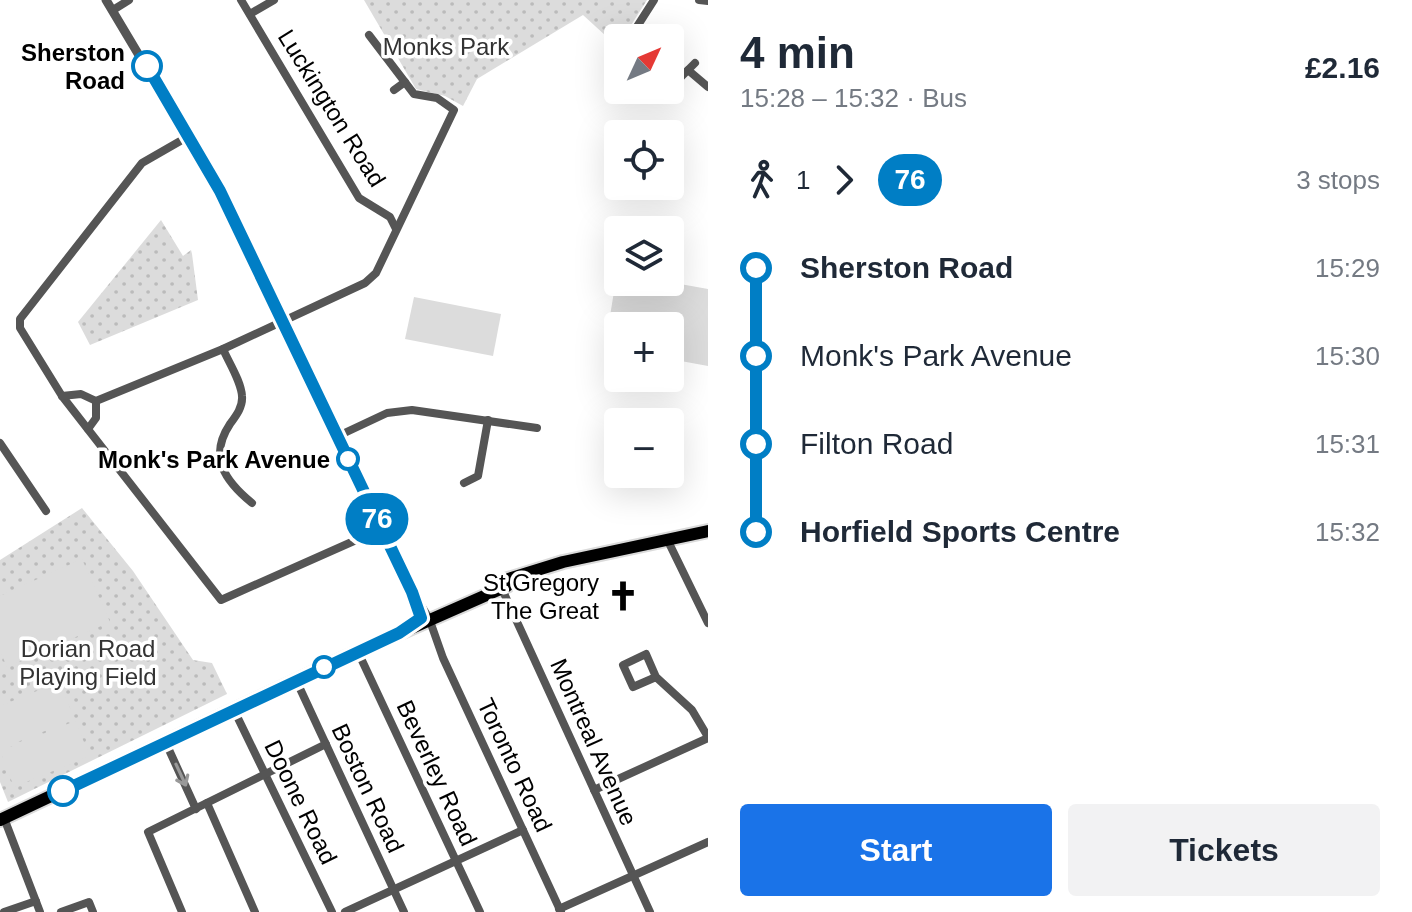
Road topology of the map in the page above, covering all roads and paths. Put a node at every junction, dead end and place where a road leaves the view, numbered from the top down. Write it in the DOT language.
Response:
graph roads {
  1 [pos="106,0"];
  2 [pos="129,0"];
  3 [pos="241,0"];
  4 [pos="274,0"];
  5 [pos="654,0"];
  6 [pos="699,0"];
  7 [pos="708,1"];
  8 [pos="113,10"];
  9 [pos="250,14"];
  10 [pos="639,24"];
  11 [pos="375,38"];
  12 [pos="695,63"];
  13 [pos="688,70"];
  14 [pos="684,74"];
  15 [pos="405,82"];
  16 [pos="708,87"];
  17 [pos="394,90"];
  18 [pos="189,136"];
  19 [pos="396,229"];
  20 [pos="283,322"];
  21 [pos="223,349"];
  22 [pos="62,396"];
  23 [pos="96,401"];
  24 [pos="488,420"];
  25 [pos="537,428"];
  26 [pos="88,429"];
  27 [pos="338,436"];
  28 [pos="0,443"];
  29 [pos="9,461"];
  30 [pos="0,466"];
  31 [pos="464,483"];
  32 [pos="252,503"];
  33 [pos="46,511"];
  34 [pos="381,529"];
  35 [pos="708,531"];
  36 [pos="668,541"];
  37 [pos="506,584"];
  38 [pos="425,619"];
  39 [pos="708,623"];
  40 [pos="358,652"];
  41 [pos="656,677"];
  42 [pos="296,680"];
  43 [pos="234,710"];
  44 [pos="708,738"];
  45 [pos="166,742"];
  46 [pos="326,744"];
  47 [pos="265,775"];
  48 [pos="594,790"];
  49 [pos="207,803"];
  50 [pos="196,809"];
  51 [pos="2,819"];
  52 [pos="523,830"];
  53 [pos="708,842"];
  54 [pos="456,861"];
  55 [pos="632,876"];
  56 [pos="393,889"];
  57 [pos="36,901"];
  58 [pos="560,910"];
  59 [pos="4,912"];
  60 [pos="40,912"];
  61 [pos="61,912"];
  62 [pos="93,912"];
  63 [pos="182,912"];
  64 [pos="255,912"];
  65 [pos="332,912"];
  66 [pos="345,912"];
  67 [pos="404,912"];
  68 [pos="480,912"];
  69 [pos="650,912"];
  1 -- 8 [label="street"];
  2 -- 8 [label="street"];
  3 -- 9 [label="street, Luckington Road"];
  4 -- 9 [label="street"];
  5 -- 10 [label="street"];
  6 -- 7 [label="street"];
  8 -- 18 [label="street"];
  9 -- 19 [label="street, Luckington Road"];
  11 -- 15 [label="street"];
  12 -- 13 [label="street"];
  13 -- 14 [label="street"];
  13 -- 16 [label="street"];
  15 -- 17 [label="street"];
  15 -- 19 [label="street"];
  18 -- 20 [label="street"];
  18 -- 22 [label="street"];
  19 -- 20 [label="street"];
  20 -- 21 [label="street"];
  20 -- 27 [label="street"];
  21 -- 23 [label="street"];
  21 -- 32 [label="street"];
  22 -- 23 [label="street"];
  22 -- 26 [label="street"];
  23 -- 26 [label="street"];
  24 -- 25 [label="street"];
  24 -- 27 [label="street"];
  24 -- 31 [label="street"];
  26 -- 34 [label="street"];
  27 -- 34 [label="street"];
  28 -- 29 [label="street"];
  29 -- 30 [label="street"];
  29 -- 33 [label="street"];
  34 -- 38 [label="street"];
  35 -- 36 [label="main road"];
  36 -- 37 [label="main road"];
  36 -- 39 [label="street"];
  37 -- 38 [label="main road"];
  37 -- 48 [label="street, Montreal Avenue"];
  38 -- 40 [label="main road"];
  38 -- 52 [label="street, Toronto Road"];
  40 -- 42 [label="main road"];
  40 -- 54 [label="street, Beverley Road"];
  41 -- 44 [label="street"];
  42 -- 43 [label="main road"];
  42 -- 46 [label="street, Boston Road"];
  43 -- 45 [label="main road"];
  43 -- 47 [label="street, Doone Road"];
  44 -- 48 [label="street"];
  45 -- 50 [label="street, one-way"];
  45 -- 51 [label="main road"];
  46 -- 47 [label="street"];
  46 -- 56 [label="street, Boston Road"];
  47 -- 49 [label="street"];
  47 -- 65 [label="street, Doone Road"];
  48 -- 55 [label="street, Montreal Avenue"];
  49 -- 50 [label="street"];
  49 -- 64 [label="street"];
  50 -- 63 [label="street"];
  51 -- 57 [label="street"];
  52 -- 54 [label="street"];
  52 -- 58 [label="street, Toronto Road"];
  53 -- 55 [label="street"];
  54 -- 56 [label="street"];
  54 -- 68 [label="street, Beverley Road"];
  55 -- 58 [label="street"];
  55 -- 69 [label="street, Montreal Avenue"];
  56 -- 66 [label="street"];
  56 -- 67 [label="street, Boston Road"];
  57 -- 59 [label="street"];
  57 -- 60 [label="street"];
  61 -- 62 [label="street"];
}
